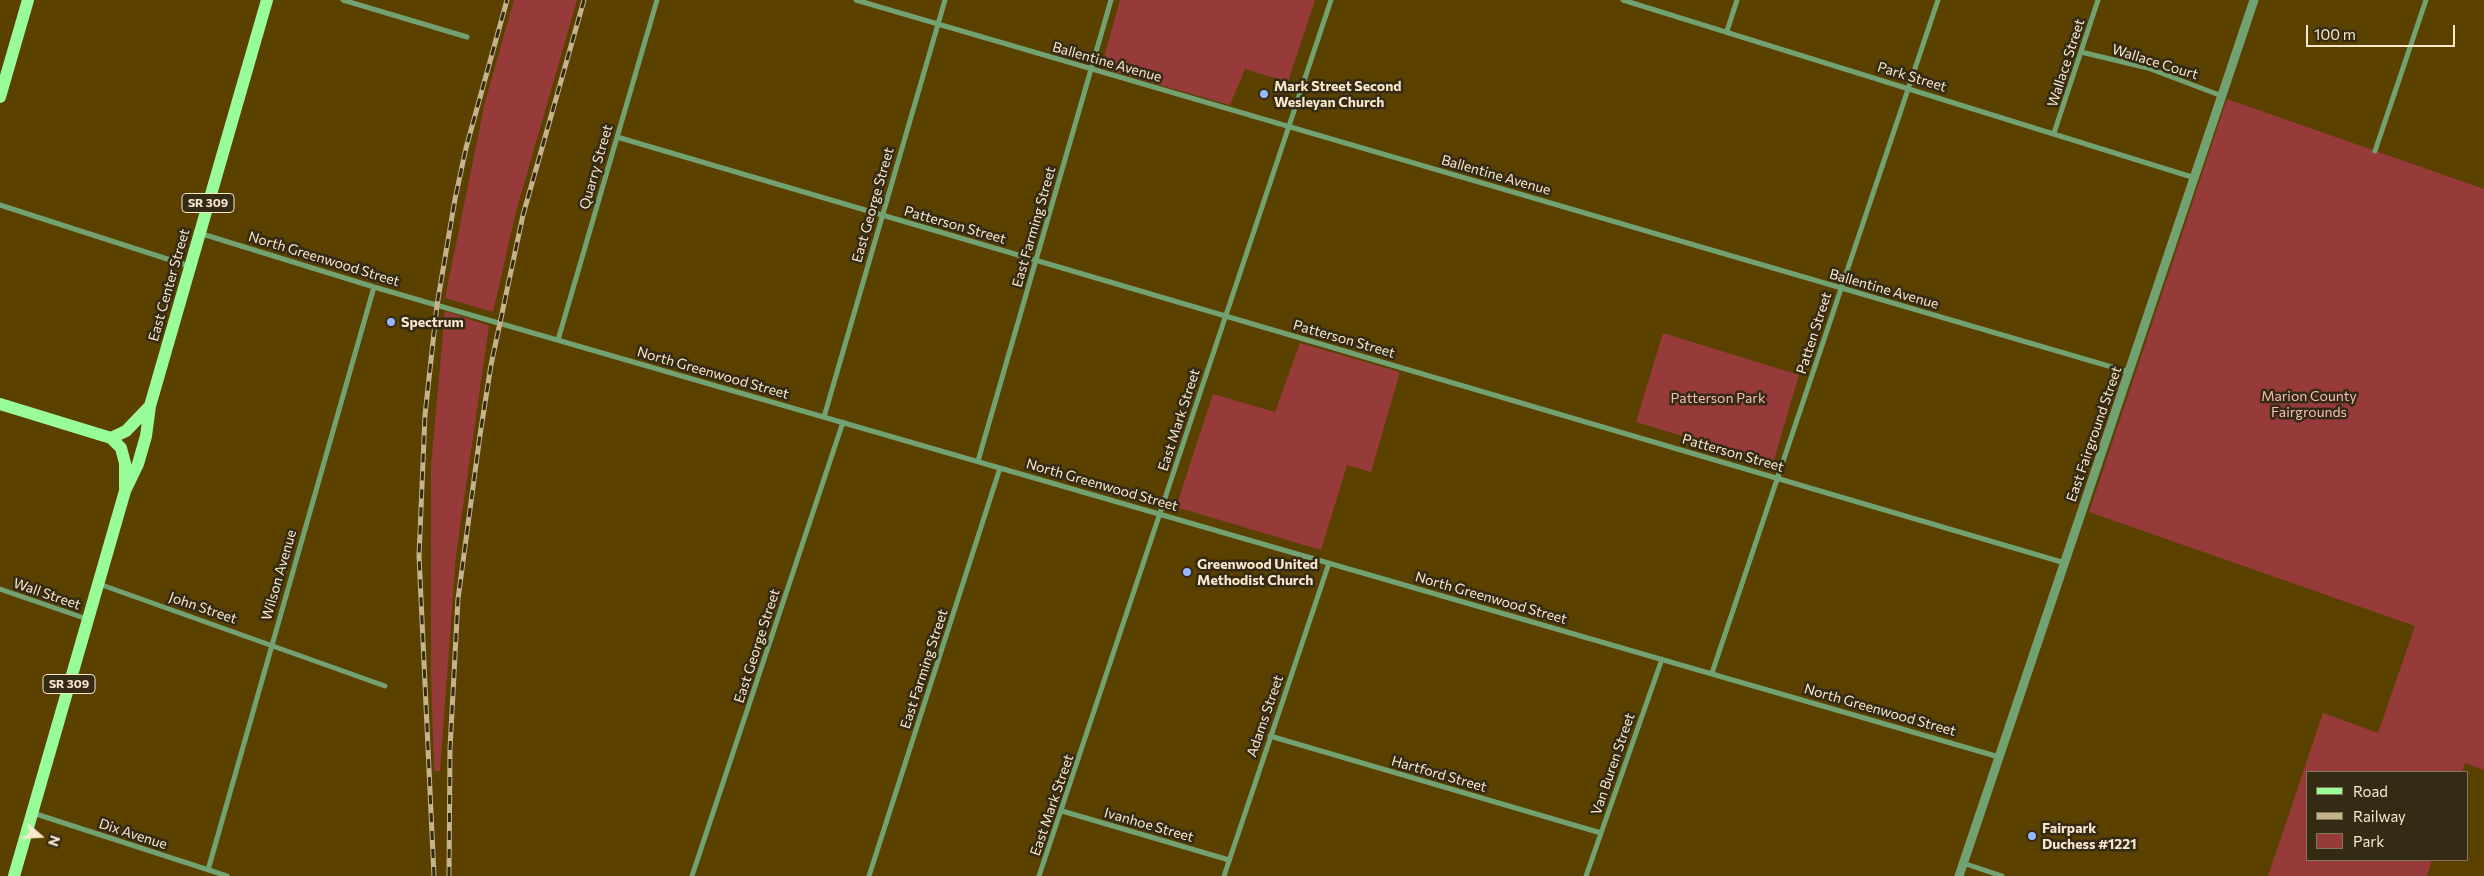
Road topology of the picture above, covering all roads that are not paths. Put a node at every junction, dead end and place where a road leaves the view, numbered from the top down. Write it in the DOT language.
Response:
graph roads {
  1 [pos="28,0"];
  2 [pos="267,0"];
  3 [pos="343,0"];
  4 [pos="657,0"];
  5 [pos="856,0"];
  6 [pos="945,0"];
  7 [pos="1111,0"];
  8 [pos="1331,0"];
  9 [pos="1623,0"];
  10 [pos="1737,0"];
  11 [pos="1938,0"];
  12 [pos="2098,0"];
  13 [pos="2254,0"];
  14 [pos="2426,0"];
  15 [pos="938,24"];
  16 [pos="1727,31"];
  17 [pos="467,36"];
  18 [pos="2081,52"];
  19 [pos="1091,69"];
  20 [pos="1908,88"];
  21 [pos="2222,96"];
  22 [pos="0,97"];
  23 [pos="1289,126"];
  24 [pos="2054,133"];
  25 [pos="617,137"];
  26 [pos="2375,151"];
  27 [pos="2195,178"];
  28 [pos="0,205"];
  29 [pos="882,215"];
  30 [pos="199,233"];
  31 [pos="1036,260"];
  32 [pos="189,266"];
  33 [pos="374,286"];
  34 [pos="1841,288"];
  35 [pos="1226,315"];
  36 [pos="558,340"];
  37 [pos="2129,372"];
  38 [pos="0,404"];
  39 [pos="150,406"];
  40 [pos="824,417"];
  41 [pos="843,422"];
  42 [pos="111,438"];
  43 [pos="978,461"];
  44 [pos="1000,468"];
  45 [pos="1778,478"];
  46 [pos="124,492"];
  47 [pos="1160,514"];
  48 [pos="1330,563"];
  49 [pos="2065,563"];
  50 [pos="98,584"];
  51 [pos="0,589"];
  52 [pos="88,620"];
  53 [pos="271,644"];
  54 [pos="1662,659"];
  55 [pos="1712,673"];
  56 [pos="385,686"];
  57 [pos="1270,736"];
  58 [pos="2000,757"];
  59 [pos="1062,811"];
  60 [pos="33,813"];
  61 [pos="1601,833"];
  62 [pos="1229,860"];
  63 [pos="1963,863"];
  64 [pos="208,870"];
  65 [pos="14,876"];
  66 [pos="227,876"];
  67 [pos="692,876"];
  68 [pos="869,876"];
  69 [pos="1040,876"];
  70 [pos="1224,876"];
  71 [pos="1586,876"];
  72 [pos="1959,876"];
  73 [pos="2002,876"];
  1 -- 22 [label="main road"];
  2 -- 30 [label="main road, East Center Street / SR 309"];
  3 -- 17 [label="street"];
  4 -- 25 [label="street, Quarry Street"];
  5 -- 15 [label="street, Ballentine Avenue"];
  6 -- 15 [label="street, East George Street"];
  7 -- 19 [label="street, East Farming Street"];
  8 -- 23 [label="street, East Mark Street"];
  9 -- 16 [label="street, Park Street"];
  10 -- 16 [label="street"];
  11 -- 20 [label="street, Patten Street"];
  12 -- 18 [label="street, Wallace Street"];
  13 -- 21 [label="street, East Fairground Street"];
  14 -- 26 [label="street"];
  15 -- 19 [label="street, Ballentine Avenue"];
  15 -- 29 [label="street, East George Street"];
  16 -- 20 [label="street, Park Street"];
  18 -- 21 [label="street, Wallace Court"];
  18 -- 24 [label="street, Wallace Street"];
  19 -- 23 [label="street, Ballentine Avenue"];
  19 -- 31 [label="street, East Farming Street"];
  20 -- 24 [label="street, Park Street"];
  20 -- 34 [label="street, Patten Street"];
  21 -- 27 [label="street, East Fairground Street"];
  23 -- 34 [label="street, Ballentine Avenue"];
  23 -- 35 [label="street, East Mark Street"];
  24 -- 27 [label="street, Park Street"];
  25 -- 29 [label="street, Patterson Street"];
  25 -- 36 [label="street, Quarry Street"];
  27 -- 37 [label="street, East Fairground Street"];
  28 -- 32 [label="street"];
  29 -- 31 [label="street, Patterson Street"];
  29 -- 40 [label="street, East George Street"];
  30 -- 32 [label="main road, East Center Street / SR 309"];
  30 -- 33 [label="street, North Greenwood Street"];
  31 -- 35 [label="street, Patterson Street"];
  31 -- 43 [label="street, East Farming Street"];
  32 -- 39 [label="main road, East Center Street / SR 309"];
  33 -- 36 [label="street, North Greenwood Street"];
  33 -- 53 [label="street, Wilson Avenue"];
  34 -- 37 [label="street, Ballentine Avenue"];
  34 -- 45 [label="street, Patten Street"];
  35 -- 45 [label="street, Patterson Street"];
  35 -- 47 [label="street, East Mark Street"];
  36 -- 40 [label="street, North Greenwood Street"];
  37 -- 49 [label="street, East Fairground Street"];
  38 -- 42 [label="main road"];
  39 -- 42 [label="main road, SR 309"];
  39 -- 46 [label="main road, East Center Street / SR 309"];
  40 -- 41 [label="street, North Greenwood Street"];
  41 -- 43 [label="street, North Greenwood Street"];
  41 -- 67 [label="street, East George Street"];
  42 -- 46 [label="main road, East Center Street / SR 309"];
  43 -- 44 [label="street, North Greenwood Street"];
  44 -- 47 [label="street, North Greenwood Street"];
  44 -- 68 [label="street, East Farming Street"];
  45 -- 49 [label="street, Patterson Street"];
  45 -- 55 [label="street, Patten Street"];
  46 -- 50 [label="main road, East Center Street / SR 309"];
  47 -- 48 [label="street, North Greenwood Street"];
  47 -- 59 [label="street, East Mark Street"];
  48 -- 54 [label="street, North Greenwood Street"];
  48 -- 57 [label="street, Adams Street"];
  49 -- 58 [label="street, East Fairground Street"];
  50 -- 52 [label="main road, East Center Street / SR 309"];
  50 -- 53 [label="street, John Street"];
  51 -- 52 [label="street, Wall Street"];
  52 -- 60 [label="main road, East Center Street / SR 309"];
  53 -- 56 [label="street, John Street"];
  53 -- 64 [label="street, Wilson Avenue"];
  54 -- 55 [label="street, North Greenwood Street"];
  54 -- 61 [label="street, Van Buren Street"];
  55 -- 58 [label="street, North Greenwood Street"];
  57 -- 61 [label="street, Hartford Street"];
  57 -- 62 [label="street, Adams Street"];
  58 -- 63 [label="street, East Fairground Street"];
  59 -- 62 [label="street, Ivanhoe Street"];
  59 -- 69 [label="street, East Mark Street"];
  60 -- 64 [label="street, Dix Avenue"];
  60 -- 65 [label="main road, East Center Street / SR 309"];
  61 -- 71 [label="street, Van Buren Street"];
  62 -- 70 [label="street, Adams Street"];
  63 -- 72 [label="street, East Fairground Street"];
  63 -- 73 [label="street"];
  64 -- 66 [label="street, Dix Avenue"];
}
